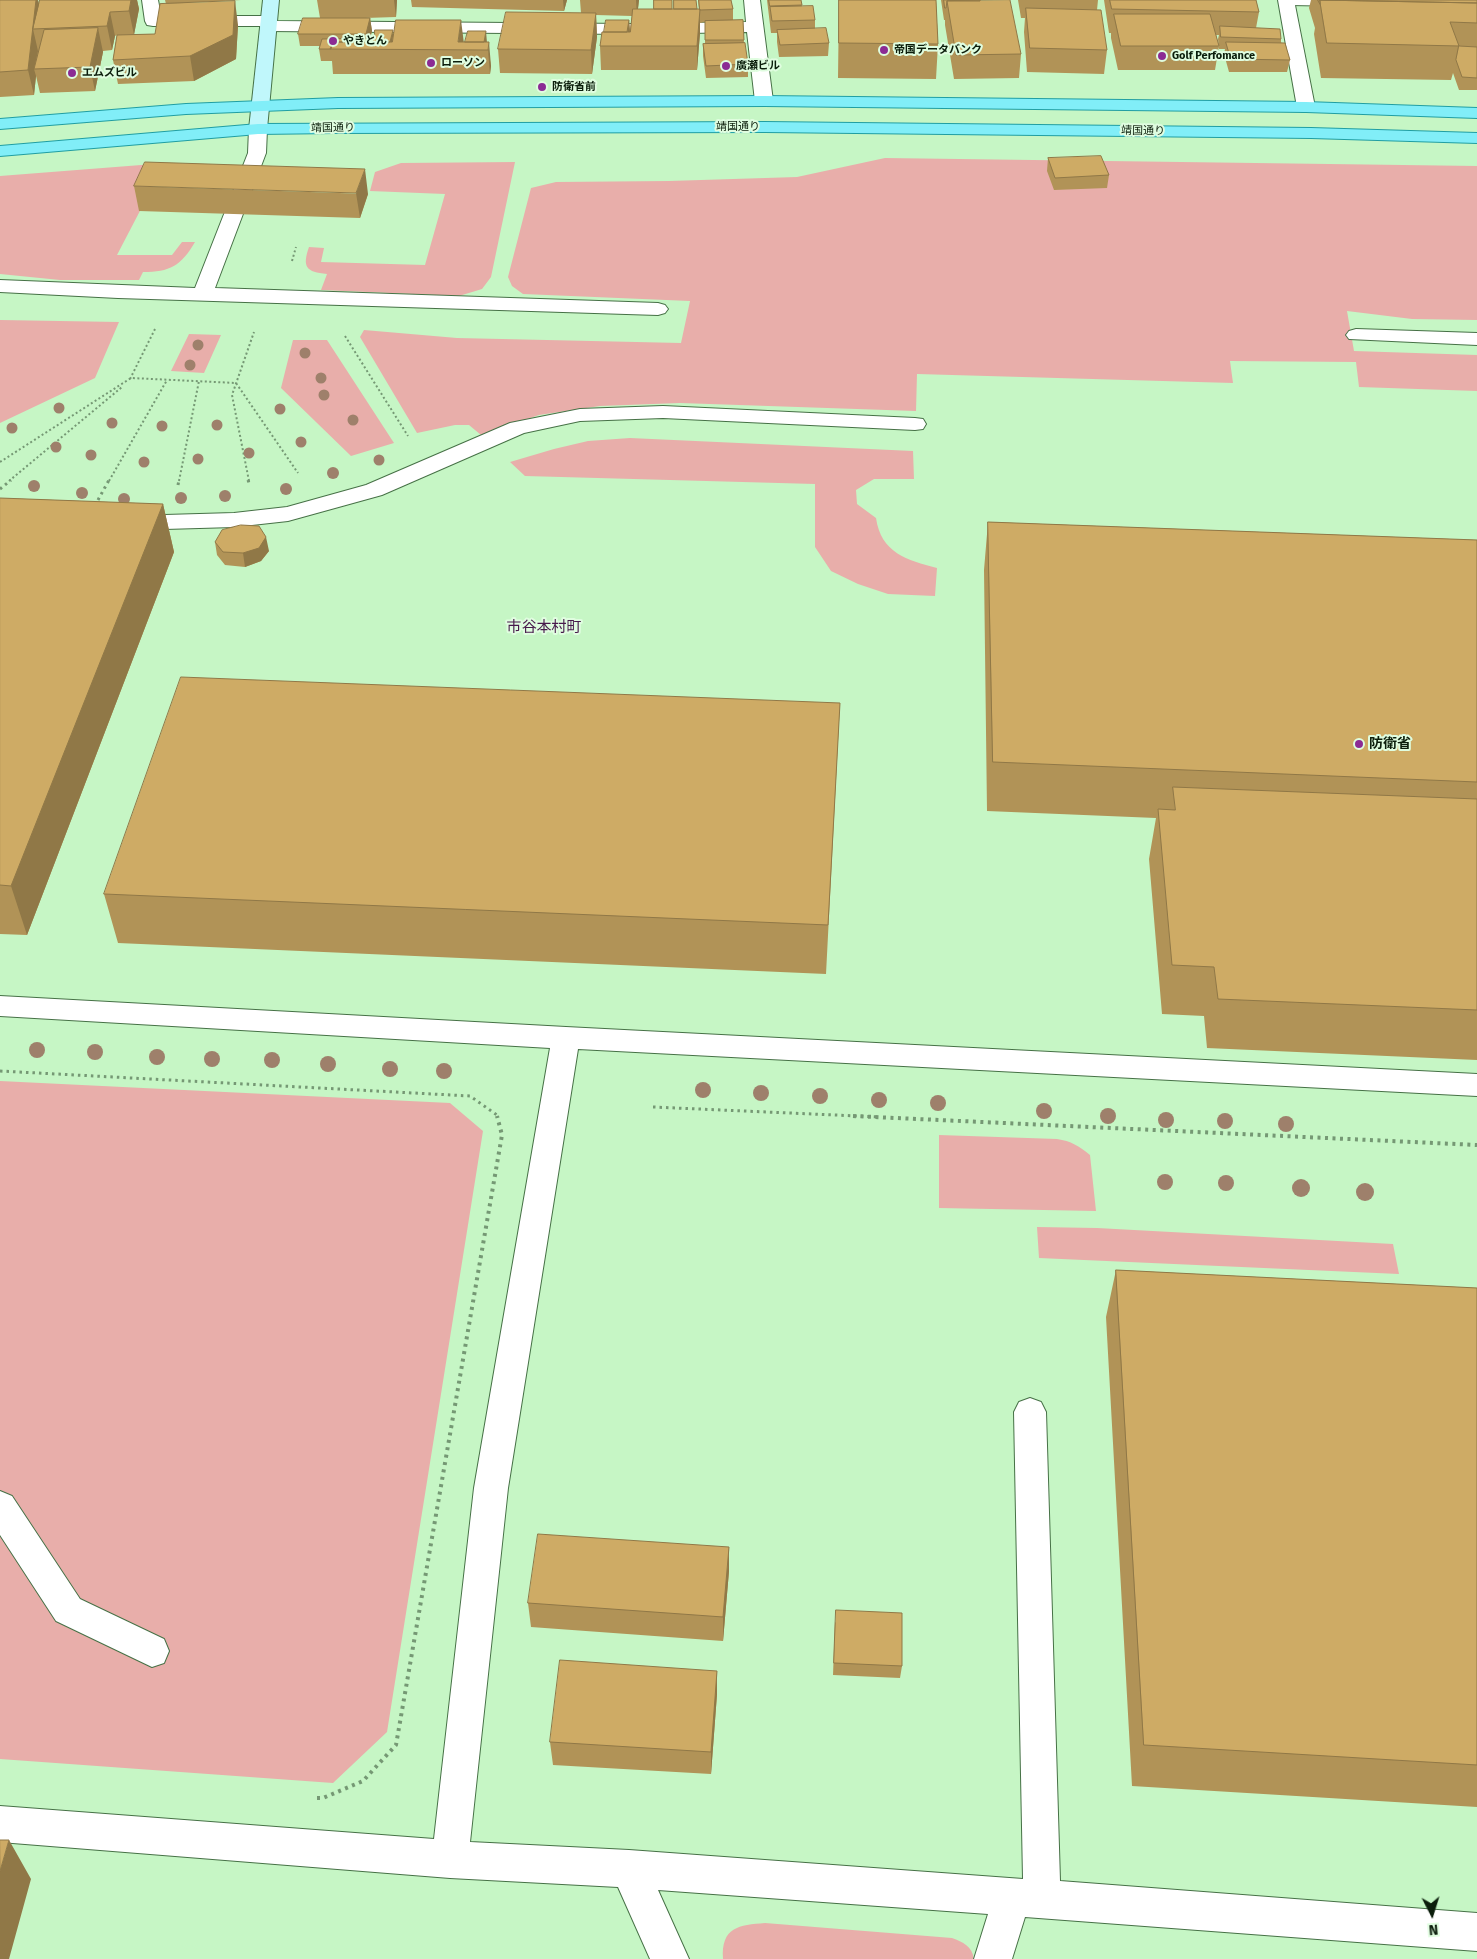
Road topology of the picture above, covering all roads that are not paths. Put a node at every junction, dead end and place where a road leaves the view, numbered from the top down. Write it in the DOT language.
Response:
graph roads {
  1 [pos="150,0"];
  2 [pos="271,0"];
  3 [pos="752,0"];
  4 [pos="1288,0"];
  5 [pos="1368,2"];
  6 [pos="269,24"];
  7 [pos="755,27"];
  8 [pos="764,101"];
  9 [pos="260,105"];
  10 [pos="1306,107"];
  11 [pos="1477,113"];
  12 [pos="0,124"];
  13 [pos="258,130"];
  14 [pos="1477,138"];
  15 [pos="0,151"];
  16 [pos="0,286"];
  17 [pos="203,294"];
  18 [pos="658,308"];
  19 [pos="1356,335"];
  20 [pos="1477,339"];
  21 [pos="915,424"];
  22 [pos="85,522"];
  23 [pos="0,1006"];
  24 [pos="566,1038"];
  25 [pos="1477,1085"];
  26 [pos="1030,1412"];
  27 [pos="0,1506"];
  28 [pos="152,1651"];
  29 [pos="0,1824"];
  30 [pos="450,1859"];
  31 [pos="629,1869"];
  32 [pos="1027,1898"];
  33 [pos="1477,1932"];
  34 [pos="670,1959"];
  35 [pos="993,1959"];
  1 -- 6 [label="street"];
  2 -- 6 [label="street"];
  3 -- 7 [label="street"];
  4 -- 5 [label="street"];
  4 -- 10 [label="street"];
  6 -- 7 [label="street"];
  6 -- 9 [label="street"];
  7 -- 8 [label="street"];
  8 -- 9 [label="main road, 靖国通り"];
  8 -- 10 [label="main road, 靖国通り"];
  9 -- 12 [label="main road, 靖国通り"];
  9 -- 13 [label="street"];
  10 -- 11 [label="main road, 靖国通り"];
  13 -- 14 [label="main road, 靖国通り"];
  13 -- 15 [label="main road, 靖国通り"];
  13 -- 17 [label="street"];
  16 -- 17 [label="street"];
  17 -- 18 [label="street"];
  19 -- 20 [label="street"];
  21 -- 22 [label="street"];
  23 -- 24 [label="street"];
  24 -- 25 [label="street"];
  24 -- 30 [label="street"];
  26 -- 32 [label="street"];
  27 -- 28 [label="street"];
  29 -- 30 [label="street"];
  30 -- 31 [label="street"];
  31 -- 32 [label="street"];
  31 -- 34 [label="street"];
  32 -- 33 [label="street"];
  32 -- 35 [label="street"];
}
